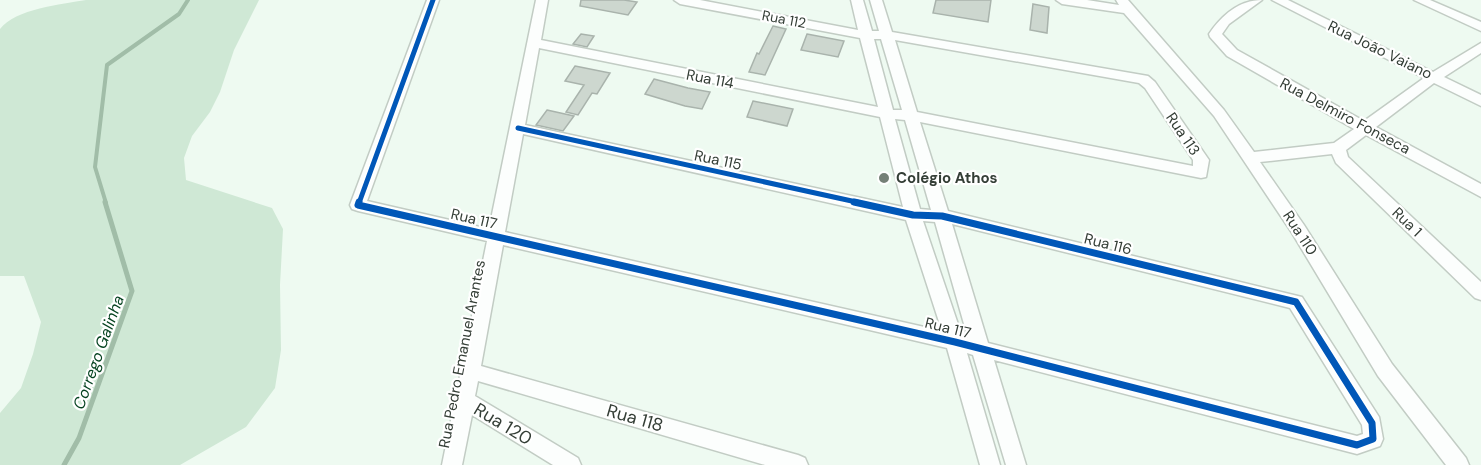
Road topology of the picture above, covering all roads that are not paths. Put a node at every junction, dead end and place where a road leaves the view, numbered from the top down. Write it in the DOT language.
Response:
graph roads {
  1 [pos="433,0"];
  2 [pos="542,0"];
  3 [pos="680,0"];
  4 [pos="856,0"];
  5 [pos="876,0"];
  6 [pos="1062,0"];
  7 [pos="1257,0"];
  8 [pos="1278,0"];
  9 [pos="1420,0"];
  10 [pos="1125,5"];
  11 [pos="1481,27"];
  12 [pos="866,35"];
  13 [pos="887,35"];
  14 [pos="534,43"];
  15 [pos="1481,47"];
  16 [pos="1434,77"];
  17 [pos="1481,101"];
  18 [pos="887,114"];
  19 [pos="912,116"];
  20 [pos="1365,126"];
  21 [pos="518,128"];
  22 [pos="1338,148"];
  23 [pos="1248,158"];
  24 [pos="1481,191"];
  25 [pos="913,215"];
  26 [pos="942,216"];
  27 [pos="497,237"];
  28 [pos="1481,293"];
  29 [pos="1296,302"];
  30 [pos="955,342"];
  31 [pos="983,349"];
  32 [pos="471,371"];
  33 [pos="466,401"];
  34 [pos="452,465"];
  35 [pos="571,465"];
  36 [pos="798,465"];
  37 [pos="990,465"];
  38 [pos="1016,465"];
  39 [pos="1459,465"];
  1 -- 27 [label="street, Rua 117"];
  2 -- 14 [label="street, Rua Pedro Emanuel Arantes"];
  3 -- 12 [label="street, Rua 112"];
  4 -- 12 [label="street"];
  5 -- 13 [label="street"];
  6 -- 10 [label="street, Rua 110"];
  7 -- 20 [label="street, Rua Delmiro Fonseca"];
  8 -- 16 [label="street, Rua João Vaiano"];
  9 -- 11 [label="street"];
  10 -- 23 [label="street, Rua 110"];
  12 -- 13 [label="street, Rua 112"];
  12 -- 18 [label="street"];
  13 -- 19 [label="street"];
  13 -- 19 [label="street, Rua 113"];
  14 -- 18 [label="street, Rua 114"];
  14 -- 21 [label="street, Rua Pedro Emanuel Arantes"];
  15 -- 16 [label="street"];
  16 -- 17 [label="street, Rua João Vaiano"];
  16 -- 20 [label="street"];
  18 -- 19 [label="street, Rua 113"];
  18 -- 25 [label="street"];
  19 -- 26 [label="street"];
  20 -- 22 [label="street"];
  20 -- 24 [label="street, Rua Delmiro Fonseca"];
  21 -- 25 [label="street, Rua 115"];
  21 -- 27 [label="street, Rua Pedro Emanuel Arantes"];
  22 -- 23 [label="street"];
  22 -- 28 [label="street, Rua 1"];
  23 -- 39 [label="street, Rua 110"];
  25 -- 26 [label="street, Rua 116"];
  25 -- 30 [label="street"];
  26 -- 29 [label="street, Rua 116"];
  26 -- 31 [label="street"];
  27 -- 30 [label="street, Rua 117"];
  27 -- 32 [label="street, Rua Pedro Emanuel Arantes"];
  29 -- 31 [label="street, Rua 117"];
  30 -- 31 [label="street, Rua 117"];
  30 -- 37 [label="street"];
  31 -- 38 [label="street"];
  32 -- 33 [label="street, Rua Pedro Emanuel Arantes"];
  32 -- 36 [label="street, Rua 118"];
  33 -- 34 [label="street, Rua Pedro Emanuel Arantes"];
  33 -- 35 [label="street, Rua 120"];
}
